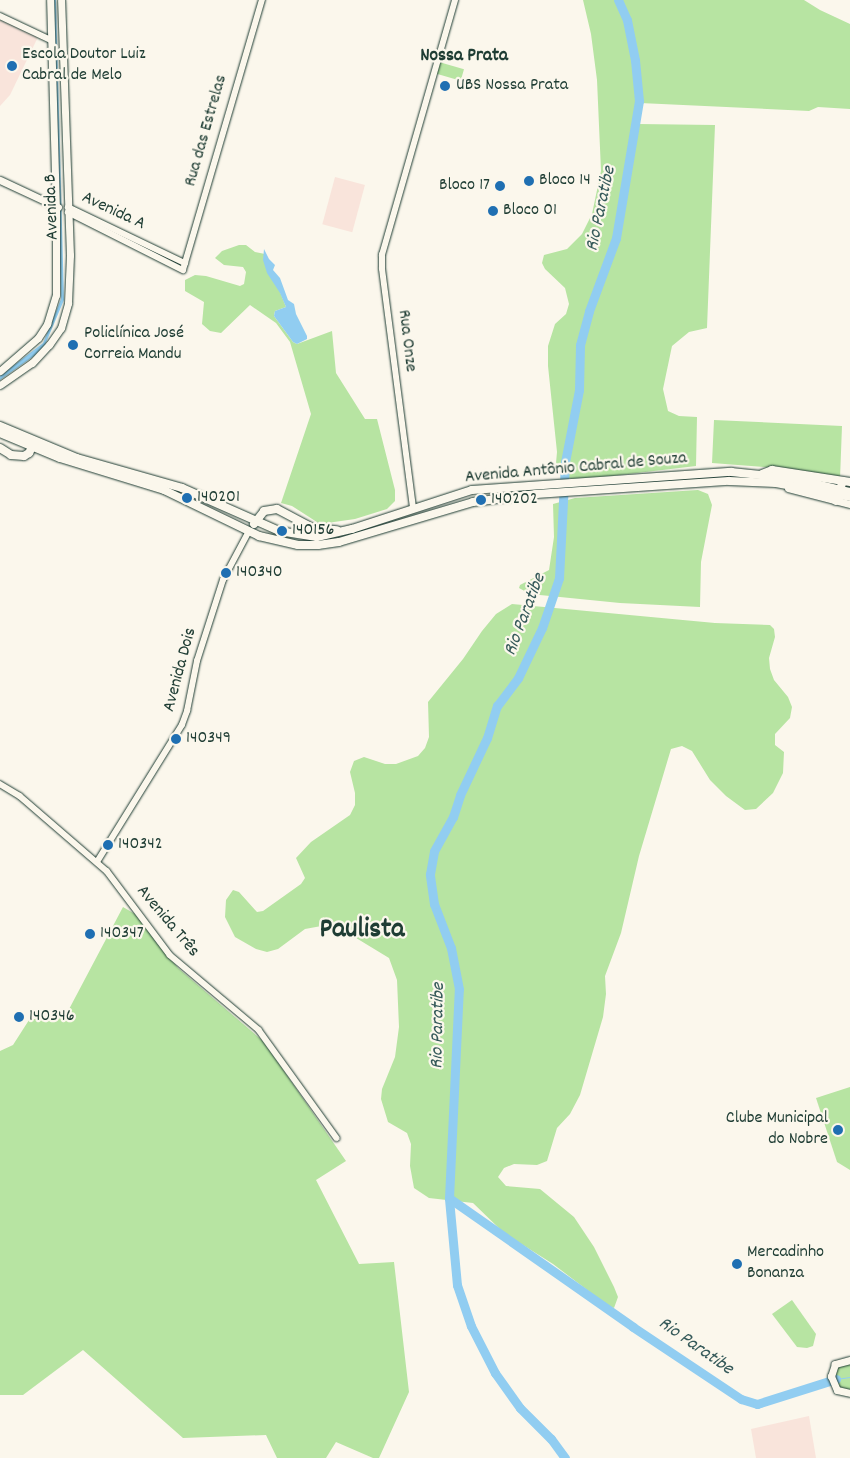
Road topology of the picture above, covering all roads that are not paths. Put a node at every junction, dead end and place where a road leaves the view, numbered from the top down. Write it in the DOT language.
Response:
graph roads {
  1 [pos="50,0"];
  2 [pos="61,0"];
  3 [pos="262,0"];
  4 [pos="455,0"];
  5 [pos="0,16"];
  6 [pos="51,40"];
  7 [pos="0,175"];
  8 [pos="0,180"];
  9 [pos="57,204"];
  10 [pos="67,209"];
  11 [pos="185,263"];
  12 [pos="183,270"];
  13 [pos="0,371"];
  14 [pos="0,385"];
  15 [pos="0,426"];
  16 [pos="0,433"];
  17 [pos="33,444"];
  18 [pos="0,448"];
  19 [pos="762,474"];
  20 [pos="846,482"];
  21 [pos="850,492"];
  22 [pos="838,495"];
  23 [pos="850,497"];
  24 [pos="429,503"];
  25 [pos="850,504"];
  26 [pos="413,508"];
  27 [pos="432,513"];
  28 [pos="439,518"];
  29 [pos="255,522"];
  30 [pos="352,529"];
  31 [pos="249,531"];
  32 [pos="0,784"];
  33 [pos="97,862"];
  34 [pos="337,1138"];
  35 [pos="849,1359"];
  36 [pos="846,1393"];
  37 [pos="850,1402"];
  1 -- 6 [label="main road, Avenida B"];
  2 -- 10 [label="main road, Avenida B"];
  3 -- 11 [label="street, Rua das Estrelas"];
  4 -- 26 [label="street, Rua Onze"];
  5 -- 6 [label="street"];
  6 -- 9 [label="main road, Avenida B"];
  7 -- 9 [label="main road, Avenida A"];
  8 -- 9 [label="main road, Avenida A"];
  9 -- 10 [label="main road, Avenida A"];
  9 -- 13 [label="main road, Avenida B"];
  10 -- 11 [label="street, Avenida A"];
  10 -- 12 [label="street, Avenida A"];
  10 -- 14 [label="main road, Avenida B"];
  11 -- 12 [label="street, Rua das Estrelas"];
  15 -- 17 [label="main road, Avenida Antônio Cabral de Souza"];
  16 -- 17 [label="main road, Avenida Antônio Cabral de Souza"];
  17 -- 18 [label="main road"];
  17 -- 29 [label="main road, Avenida Antônio Cabral de Souza"];
  17 -- 31 [label="main road, Avenida Antônio Cabral de Souza"];
  19 -- 20 [label="main road"];
  19 -- 22 [label="main road, Avenida Antônio Cabral de Souza"];
  19 -- 24 [label="main road, Avenida Antônio Cabral de Souza"];
  20 -- 22 [label="main road"];
  21 -- 22 [label="main road, Avenida Antônio Cabral de Souza"];
  22 -- 23 [label="main road, Avenida Antônio Cabral de Souza"];
  22 -- 25 [label="main road"];
  22 -- 27 [label="main road, Avenida Antônio Cabral de Souza"];
  24 -- 26 [label="main road, Avenida Antônio Cabral de Souza"];
  24 -- 27 [label="main road"];
  26 -- 30 [label="main road, Avenida Antônio Cabral de Souza"];
  27 -- 28 [label="main road"];
  27 -- 31 [label="main road, Avenida Antônio Cabral de Souza"];
  29 -- 30 [label="main road, Avenida Antônio Cabral de Souza"];
  29 -- 30 [label="main road"];
  29 -- 31 [label="main road"];
  31 -- 33 [label="street, Avenida Dois"];
  32 -- 33 [label="street, Avenida Três"];
  33 -- 34 [label="street, Avenida Três"];
  35 -- 36 [label="main road"];
  36 -- 37 [label="main road"];
}
